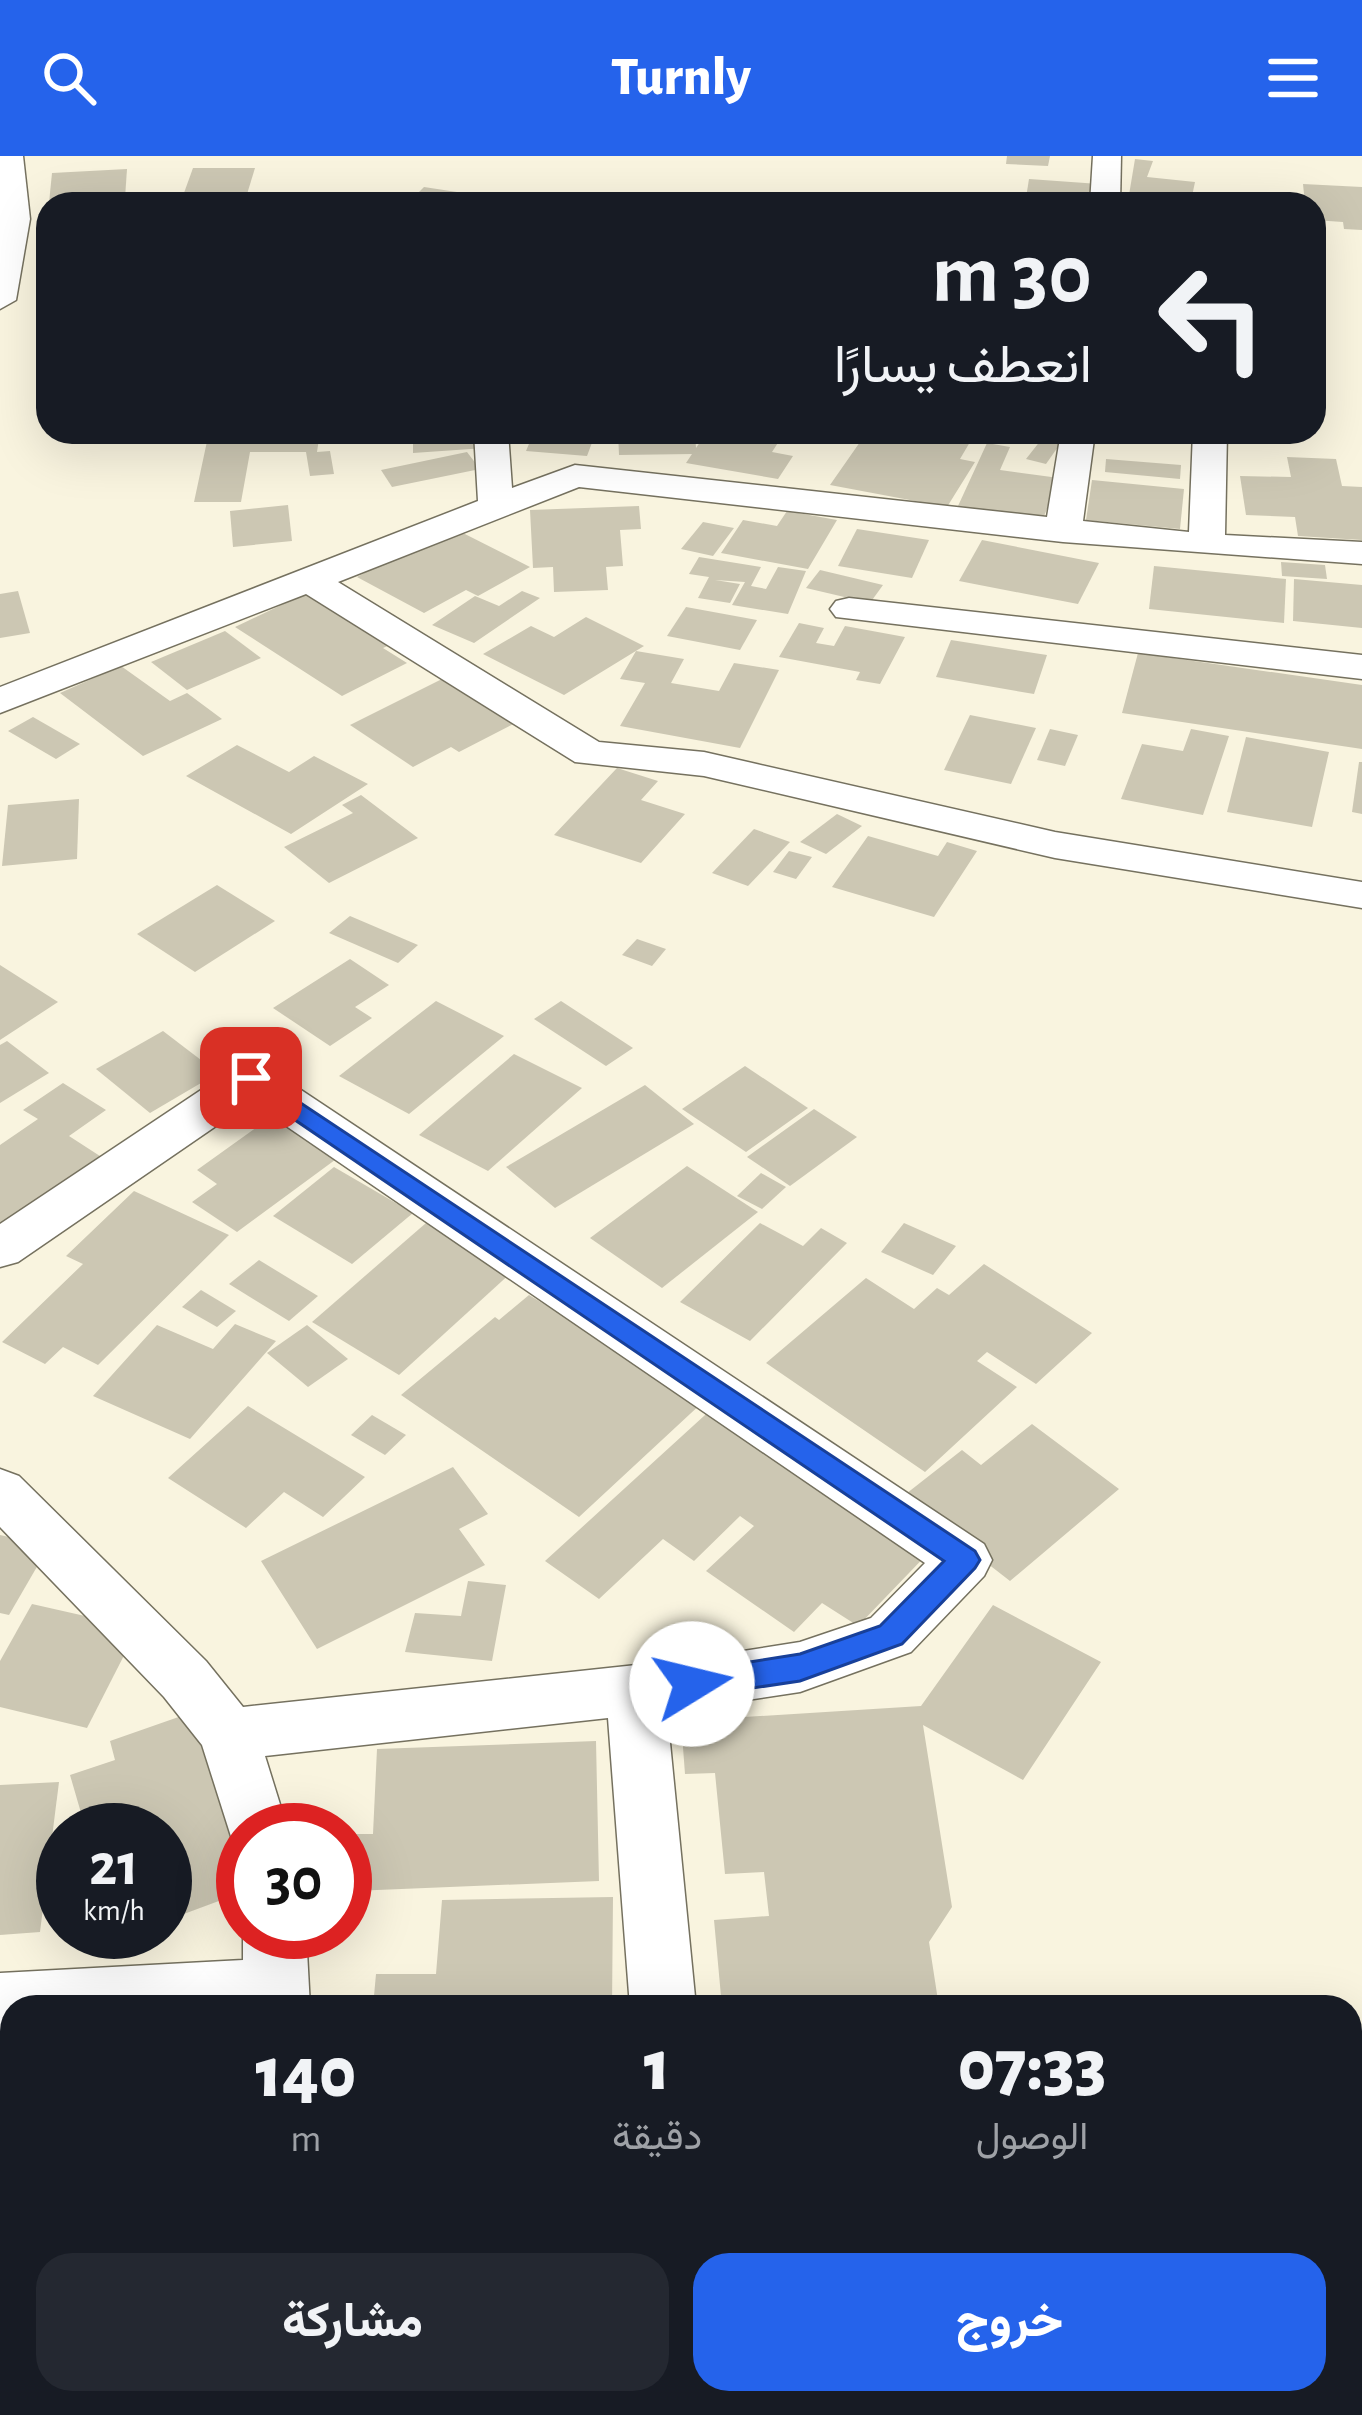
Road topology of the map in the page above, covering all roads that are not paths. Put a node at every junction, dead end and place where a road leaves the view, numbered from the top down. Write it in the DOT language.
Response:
graph roads {
  1 [pos="9,156"];
  2 [pos="1107,156"];
  3 [pos="1106,192"];
  4 [pos="8,220"];
  5 [pos="0,300"];
  6 [pos="492,444"];
  7 [pos="1076,444"];
  8 [pos="1210,444"];
  9 [pos="496,506"];
  10 [pos="1063,531"];
  11 [pos="1207,545"];
  12 [pos="1362,554"];
  13 [pos="306,578"];
  14 [pos="849,609"];
  15 [pos="1362,667"];
  16 [pos="0,701"];
  17 [pos="1362,896"];
  18 [pos="0,1249"];
  19 [pos="0,1491"];
  20 [pos="635,1690"];
  21 [pos="229,1734"];
  22 [pos="249,1803"];
  23 [pos="276,1976"];
  24 [pos="82,1995"];
  25 [pos="662,1995"];
  1 -- 4 [label="street"];
  2 -- 3 [label="street"];
  4 -- 5 [label="street"];
  6 -- 9 [label="street"];
  7 -- 10 [label="street"];
  8 -- 11 [label="street"];
  9 -- 10 [label="street"];
  9 -- 13 [label="street"];
  10 -- 11 [label="street"];
  11 -- 12 [label="street"];
  13 -- 16 [label="street"];
  13 -- 17 [label="street"];
  14 -- 15 [label="street"];
  18 -- 20 [label="street"];
  19 -- 21 [label="street"];
  20 -- 21 [label="street"];
  20 -- 25 [label="street"];
  21 -- 22 [label="street"];
  23 -- 24 [label="street"];
}
